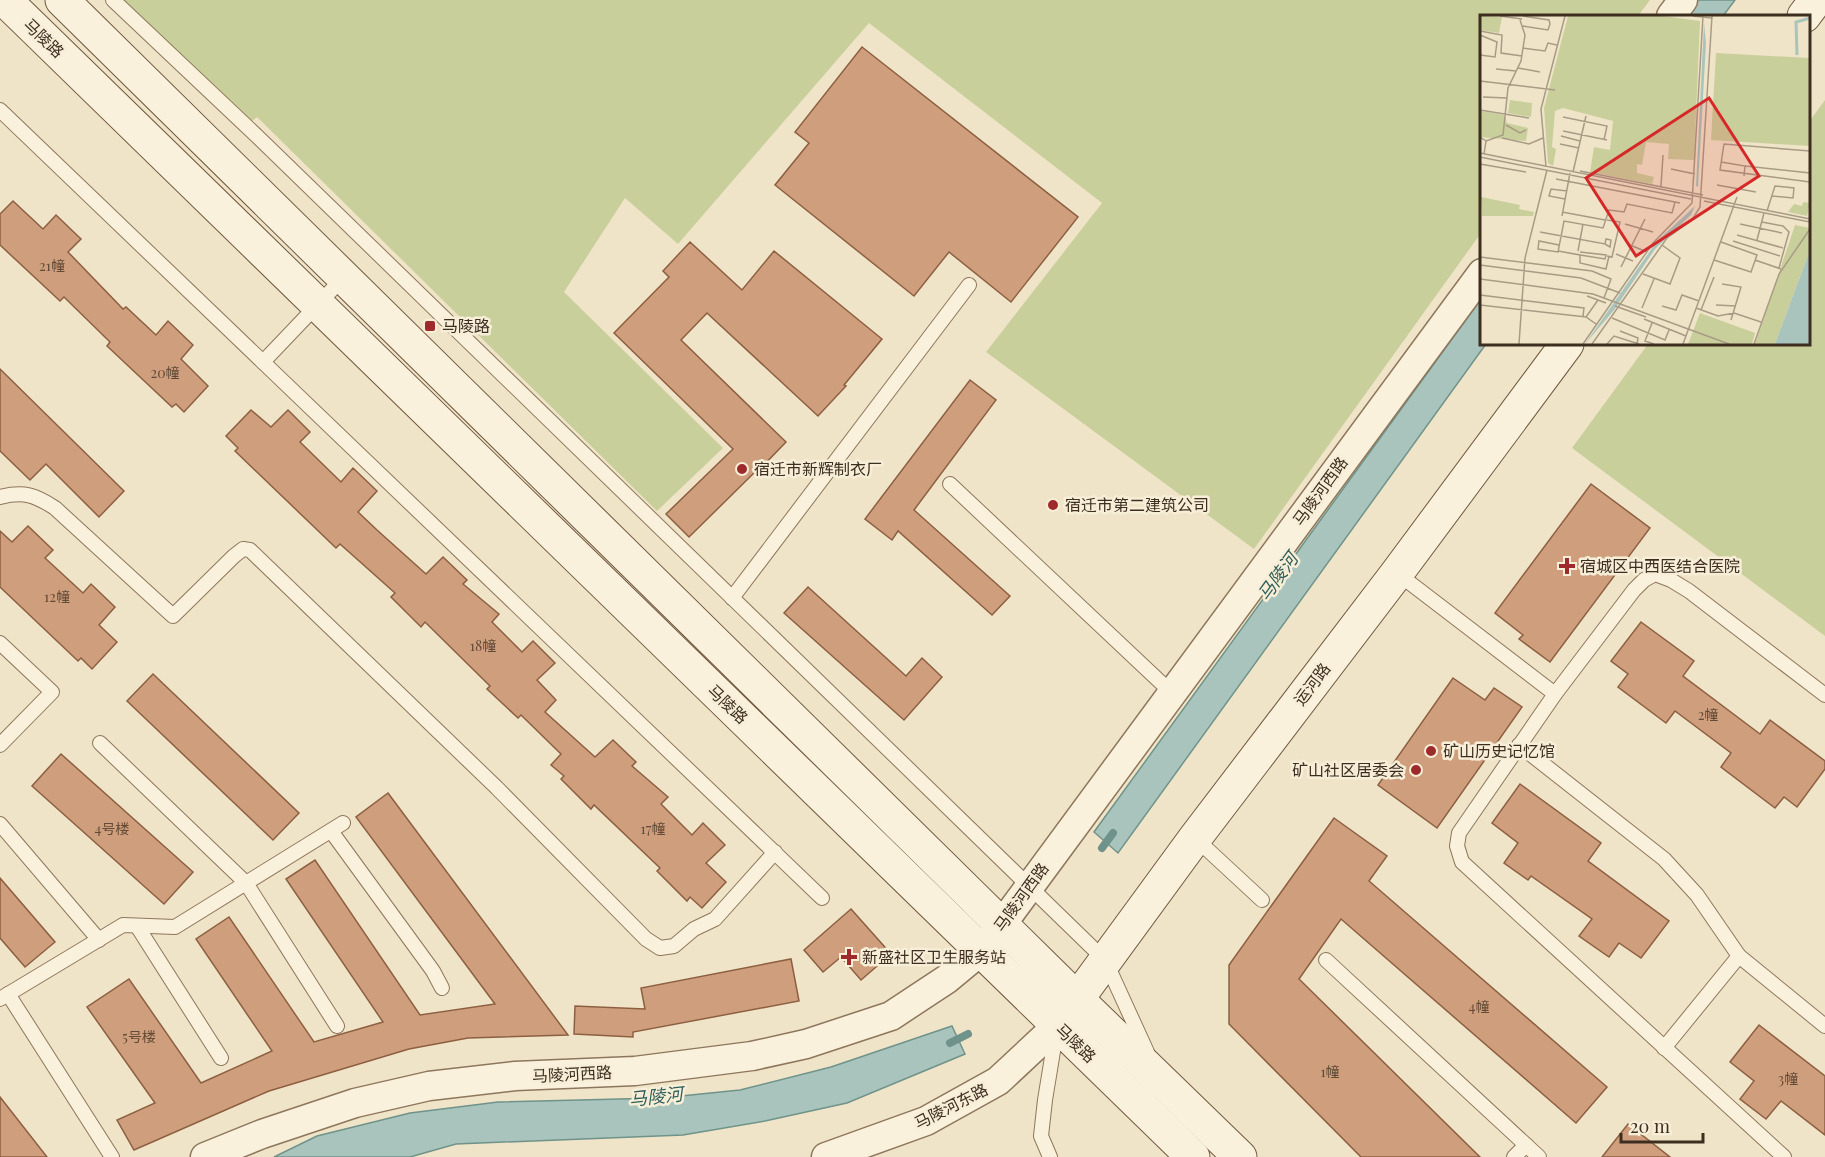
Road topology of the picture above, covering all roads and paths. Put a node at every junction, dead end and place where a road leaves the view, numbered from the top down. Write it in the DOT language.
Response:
graph roads {
  1 [pos="5,0"];
  2 [pos="62,0"];
  3 [pos="113,0"];
  4 [pos="1683,0"];
  5 [pos="1816,0"];
  6 [pos="1672,15"];
  7 [pos="1805,15"];
  8 [pos="0,110"];
  9 [pos="1480,276"];
  10 [pos="344,277"];
  11 [pos="969,285"];
  12 [pos="318,304"];
  13 [pos="1566,345"];
  14 [pos="263,362"];
  15 [pos="950,484"];
  16 [pos="0,497"];
  17 [pos="1397,573"];
  18 [pos="732,598"];
  19 [pos="0,644"];
  20 [pos="1172,693"];
  21 [pos="1555,694"];
  22 [pos="1825,695"];
  23 [pos="100,743"];
  24 [pos="0,745"];
  25 [pos="1519,745"];
  26 [pos="343,823"];
  27 [pos="0,824"];
  28 [pos="331,831"];
  29 [pos="1195,838"];
  30 [pos="775,852"];
  31 [pos="246,883"];
  32 [pos="1029,887"];
  33 [pos="822,898"];
  34 [pos="1262,900"];
  35 [pos="1002,924"];
  36 [pos="137,926"];
  37 [pos="99,940"];
  38 [pos="982,950"];
  39 [pos="1739,956"];
  40 [pos="1105,960"];
  41 [pos="1326,960"];
  42 [pos="442,988"];
  43 [pos="4,997"];
  44 [pos="1078,1000"];
  45 [pos="1058,1025"];
  46 [pos="337,1026"];
  47 [pos="1825,1026"];
  48 [pos="1664,1048"];
  49 [pos="221,1058"];
  50 [pos="1158,1076"];
  51 [pos="1526,1145"];
  52 [pos="112,1157"];
  53 [pos="205,1157"];
  54 [pos="826,1157"];
  55 [pos="1050,1157"];
  56 [pos="1193,1157"];
  57 [pos="1240,1157"];
  58 [pos="1514,1157"];
  59 [pos="1539,1157"];
  60 [pos="1784,1157"];
  1 -- 12 [label="street, 马陵路"];
  2 -- 10 [label="street, 马陵路"];
  3 -- 18 [label="lane"];
  4 -- 6 [label="street"];
  5 -- 7 [label="street"];
  8 -- 14 [label="lane"];
  9 -- 20 [label="street, 马陵河西路"];
  10 -- 12 [label="lane"];
  10 -- 35 [label="street, 马陵路"];
  11 -- 18 [label="lane"];
  12 -- 14 [label="lane"];
  12 -- 38 [label="street, 马陵路"];
  13 -- 17 [label="street, 运河路"];
  14 -- 30 [label="lane"];
  15 -- 20 [label="lane"];
  16 -- 30 [label="lane"];
  17 -- 21 [label="lane"];
  17 -- 29 [label="street, 运河路"];
  18 -- 32 [label="lane"];
  19 -- 24 [label="lane"];
  20 -- 32 [label="street, 马陵河西路"];
  21 -- 22 [label="lane"];
  21 -- 25 [label="lane"];
  23 -- 31 [label="lane"];
  25 -- 39 [label="lane"];
  25 -- 48 [label="lane"];
  26 -- 28 [label="lane"];
  27 -- 37 [label="lane"];
  28 -- 31 [label="lane"];
  28 -- 42 [label="lane"];
  29 -- 34 [label="lane"];
  29 -- 40 [label="street, 运河路"];
  30 -- 33 [label="lane"];
  31 -- 36 [label="lane"];
  31 -- 46 [label="lane"];
  32 -- 35 [label="street, 马陵河西路"];
  32 -- 40 [label="lane"];
  35 -- 38 [label="street, 马陵河西路"];
  35 -- 44 [label="street, 马陵路"];
  36 -- 37 [label="lane"];
  36 -- 49 [label="lane"];
  37 -- 43 [label="lane"];
  38 -- 45 [label="street, 马陵路"];
  38 -- 53 [label="street, 马陵河西路"];
  39 -- 47 [label="lane"];
  39 -- 48 [label="lane"];
  40 -- 44 [label="street, 运河路"];
  40 -- 50 [label="lane"];
  41 -- 51 [label="lane"];
  43 -- 52 [label="lane"];
  44 -- 45 [label="street, 运河路"];
  44 -- 50 [label="street, 马陵路"];
  45 -- 54 [label="street, 马陵河东路"];
  45 -- 55 [label="lane"];
  45 -- 56 [label="street, 马陵路"];
  48 -- 60 [label="lane"];
  50 -- 57 [label="street, 马陵路"];
  51 -- 58 [label="lane"];
  51 -- 59 [label="lane"];
}
